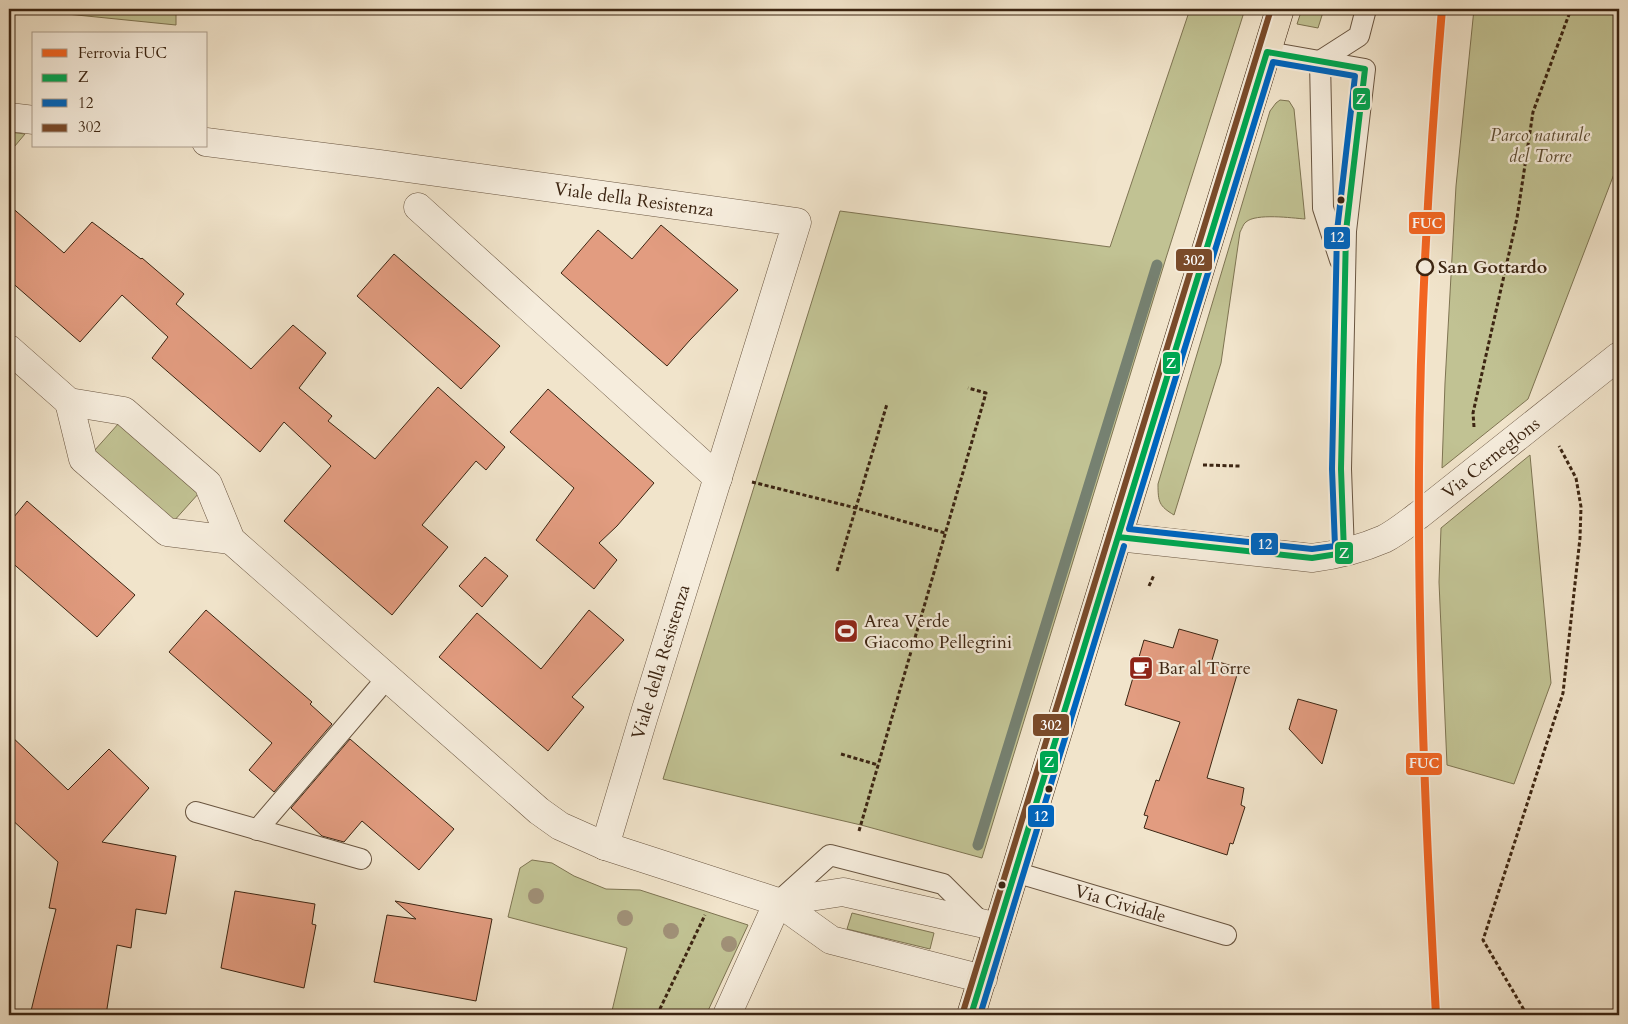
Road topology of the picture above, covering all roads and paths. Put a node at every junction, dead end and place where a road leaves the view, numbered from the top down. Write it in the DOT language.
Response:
graph roads {
  1 [pos="1280,9"];
  2 [pos="1366,9"];
  3 [pos="1571,9"];
  4 [pos="1267,52"];
  5 [pos="1320,61"];
  6 [pos="9,117"];
  7 [pos="32,120"];
  8 [pos="208,142"];
  9 [pos="418,207"];
  10 [pos="1344,272"];
  11 [pos="9,348"];
  12 [pos="1619,356"];
  13 [pos="968,388"];
  14 [pos="70,402"];
  15 [pos="887,404"];
  16 [pos="1543,414"];
  17 [pos="1203,466"];
  18 [pos="1240,466"];
  19 [pos="1475,470"];
  20 [pos="718,478"];
  21 [pos="856,508"];
  22 [pos="945,533"];
  23 [pos="1118,537"];
  24 [pos="231,540"];
  25 [pos="1344,553"];
  26 [pos="837,571"];
  27 [pos="387,678"];
  28 [pos="841,754"];
  29 [pos="878,765"];
  30 [pos="196,812"];
  31 [pos="257,830"];
  32 [pos="605,846"];
  33 [pos="361,859"];
  34 [pos="851,860"];
  35 [pos="1015,872"];
  36 [pos="720,883"];
  37 [pos="778,902"];
  38 [pos="991,926"];
  39 [pos="1226,935"];
  40 [pos="983,979"];
  41 [pos="657,1015"];
  42 [pos="727,1015"];
  43 [pos="971,1015"];
  44 [pos="1528,1015"];
  1 -- 4 [label="main road"];
  2 -- 5 [label="lane"];
  3 -- 19 [label="path"];
  4 -- 5 [label="lane"];
  4 -- 23 [label="main road"];
  5 -- 10 [label="lane"];
  5 -- 10 [label="lane"];
  6 -- 7 [label="street"];
  8 -- 20 [label="street, Viale della Resistenza"];
  9 -- 20 [label="street"];
  10 -- 25 [label="lane"];
  11 -- 14 [label="street"];
  12 -- 16 [label="street, Via Cerneglons"];
  13 -- 22 [label="path"];
  14 -- 24 [label="street"];
  14 -- 24 [label="street"];
  15 -- 21 [label="path"];
  16 -- 19 [label="street, Via Cerneglons"];
  16 -- 44 [label="path"];
  17 -- 18 [label="path"];
  19 -- 25 [label="street, Via Cerneglons"];
  20 -- 21 [label="path"];
  20 -- 32 [label="street, Viale della Resistenza"];
  21 -- 22 [label="path"];
  21 -- 26 [label="path"];
  22 -- 29 [label="path"];
  23 -- 25 [label="street, Via Cerneglons"];
  23 -- 35 [label="main road"];
  24 -- 27 [label="street"];
  27 -- 31 [label="lane"];
  27 -- 32 [label="street"];
  28 -- 29 [label="path"];
  29 -- 34 [label="path"];
  30 -- 31 [label="lane"];
  31 -- 33 [label="lane"];
  32 -- 36 [label="street"];
  34 -- 37 [label="lane"];
  34 -- 38 [label="lane"];
  35 -- 38 [label="main road"];
  35 -- 39 [label="lane, Via Cividale"];
  36 -- 37 [label="street"];
  36 -- 41 [label="path"];
  37 -- 38 [label="street"];
  37 -- 40 [label="street"];
  37 -- 42 [label="street"];
  38 -- 40 [label="main road"];
  40 -- 43 [label="main road"];
}
